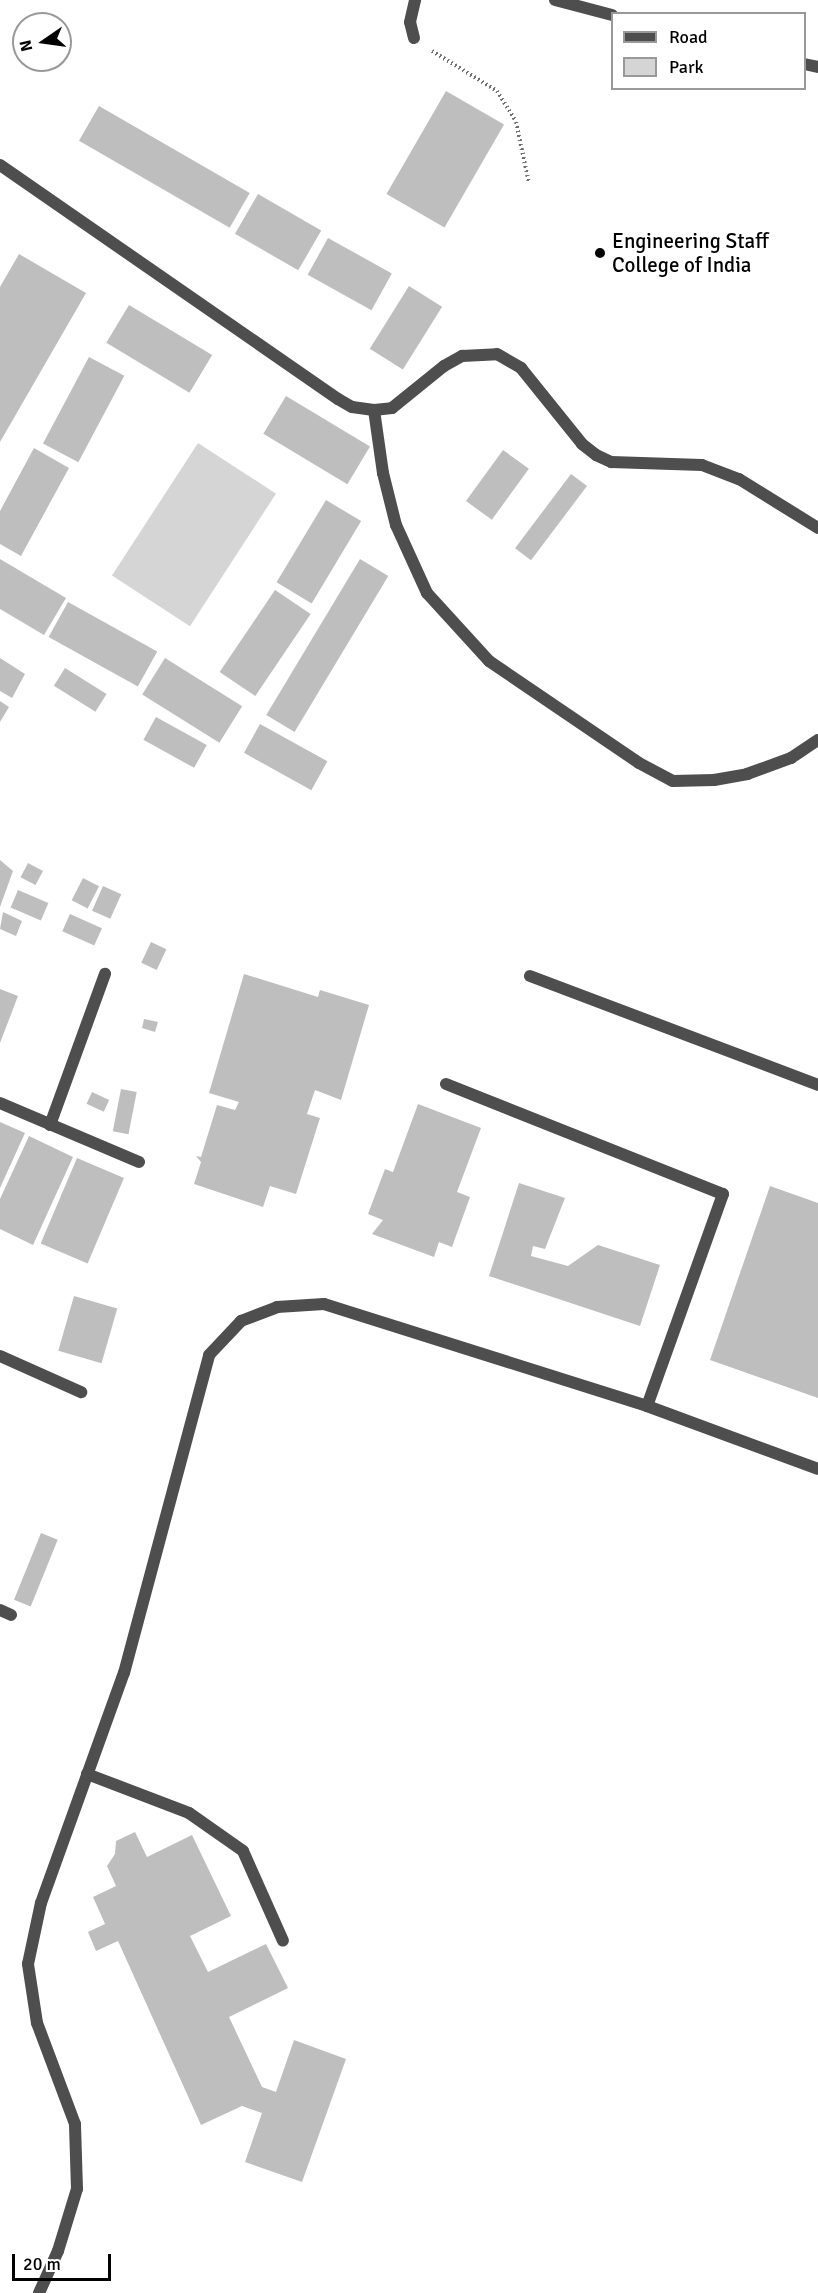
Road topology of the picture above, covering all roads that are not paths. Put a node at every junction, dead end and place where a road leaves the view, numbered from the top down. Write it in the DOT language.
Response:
graph roads {
  1 [pos="415,0"];
  2 [pos="555,0"];
  3 [pos="611,15"];
  4 [pos="414,38"];
  5 [pos="0,165"];
  6 [pos="374,410"];
  7 [pos="818,528"];
  8 [pos="818,740"];
  9 [pos="105,974"];
  10 [pos="530,976"];
  11 [pos="446,1084"];
  12 [pos="818,1085"];
  13 [pos="0,1104"];
  14 [pos="50,1125"];
  15 [pos="139,1162"];
  16 [pos="0,1356"];
  17 [pos="81,1392"];
  18 [pos="647,1406"];
  19 [pos="818,1469"];
  20 [pos="87,1774"];
  21 [pos="283,1941"];
  22 [pos="39,2293"];
  1 -- 4 [label="street"];
  2 -- 3 [label="street"];
  5 -- 6 [label="street"];
  6 -- 7 [label="street"];
  6 -- 8 [label="street"];
  9 -- 14 [label="street"];
  10 -- 12 [label="street"];
  11 -- 18 [label="street"];
  13 -- 14 [label="street"];
  14 -- 15 [label="street"];
  16 -- 17 [label="street"];
  18 -- 19 [label="street"];
  18 -- 20 [label="street"];
  20 -- 21 [label="street"];
  20 -- 22 [label="street"];
}
